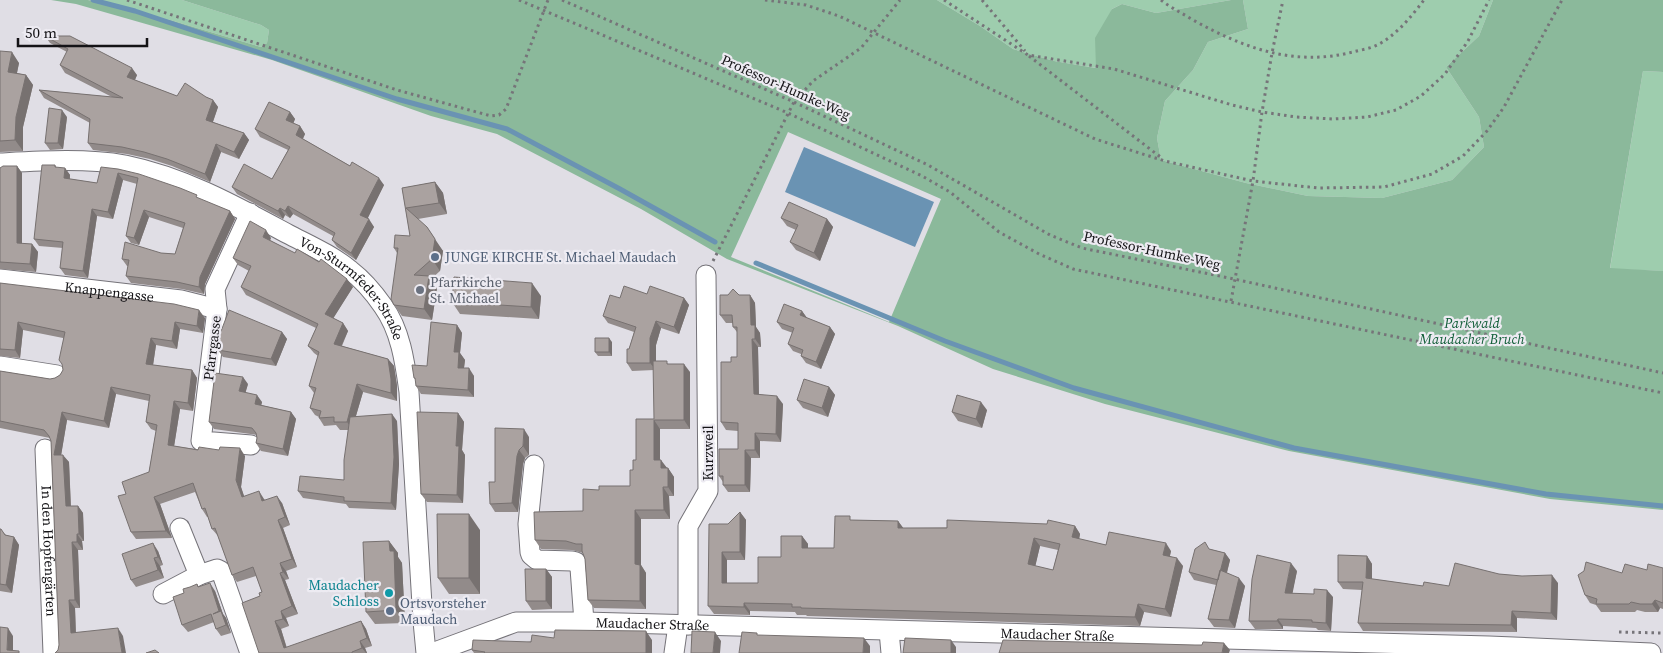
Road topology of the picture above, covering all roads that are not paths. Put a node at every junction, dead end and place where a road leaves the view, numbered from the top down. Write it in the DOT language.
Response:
graph roads {
  1 [pos="0,163"];
  2 [pos="250,213"];
  3 [pos="706,275"];
  4 [pos="0,280"];
  5 [pos="217,309"];
  6 [pos="0,366"];
  7 [pos="57,375"];
  8 [pos="251,445"];
  9 [pos="45,449"];
  10 [pos="534,465"];
  11 [pos="180,528"];
  12 [pos="199,574"];
  13 [pos="164,594"];
  14 [pos="584,622"];
  15 [pos="683,625"];
  16 [pos="889,631"];
  17 [pos="469,646"];
  18 [pos="1588,652"];
  19 [pos="53,653"];
  20 [pos="250,653"];
  21 [pos="426,653"];
  22 [pos="432,653"];
  23 [pos="674,653"];
  24 [pos="891,653"];
  25 [pos="1652,653"];
  1 -- 2 [label="street, Von-Sturmfeder-Straße"];
  2 -- 5 [label="street, Pfarrgasse"];
  2 -- 21 [label="street, Von-Sturmfeder-Straße"];
  3 -- 15 [label="street, Kurzweil"];
  4 -- 5 [label="street, Knappengasse"];
  5 -- 8 [label="street, Pfarrgasse"];
  6 -- 7 [label="street"];
  9 -- 19 [label="street, In den Hopfengärten"];
  10 -- 14 [label="street"];
  11 -- 12 [label="street"];
  12 -- 13 [label="street"];
  12 -- 20 [label="street"];
  14 -- 15 [label="street, Maudacher Straße"];
  14 -- 17 [label="street, Maudacher Straße"];
  15 -- 16 [label="street, Maudacher Straße"];
  15 -- 23 [label="street, Kurzweil"];
  16 -- 18 [label="street, Maudacher Straße"];
  16 -- 24 [label="street"];
  17 -- 22 [label="street, Maudacher Straße"];
  18 -- 25 [label="street, Maudacher Straße"];
}
